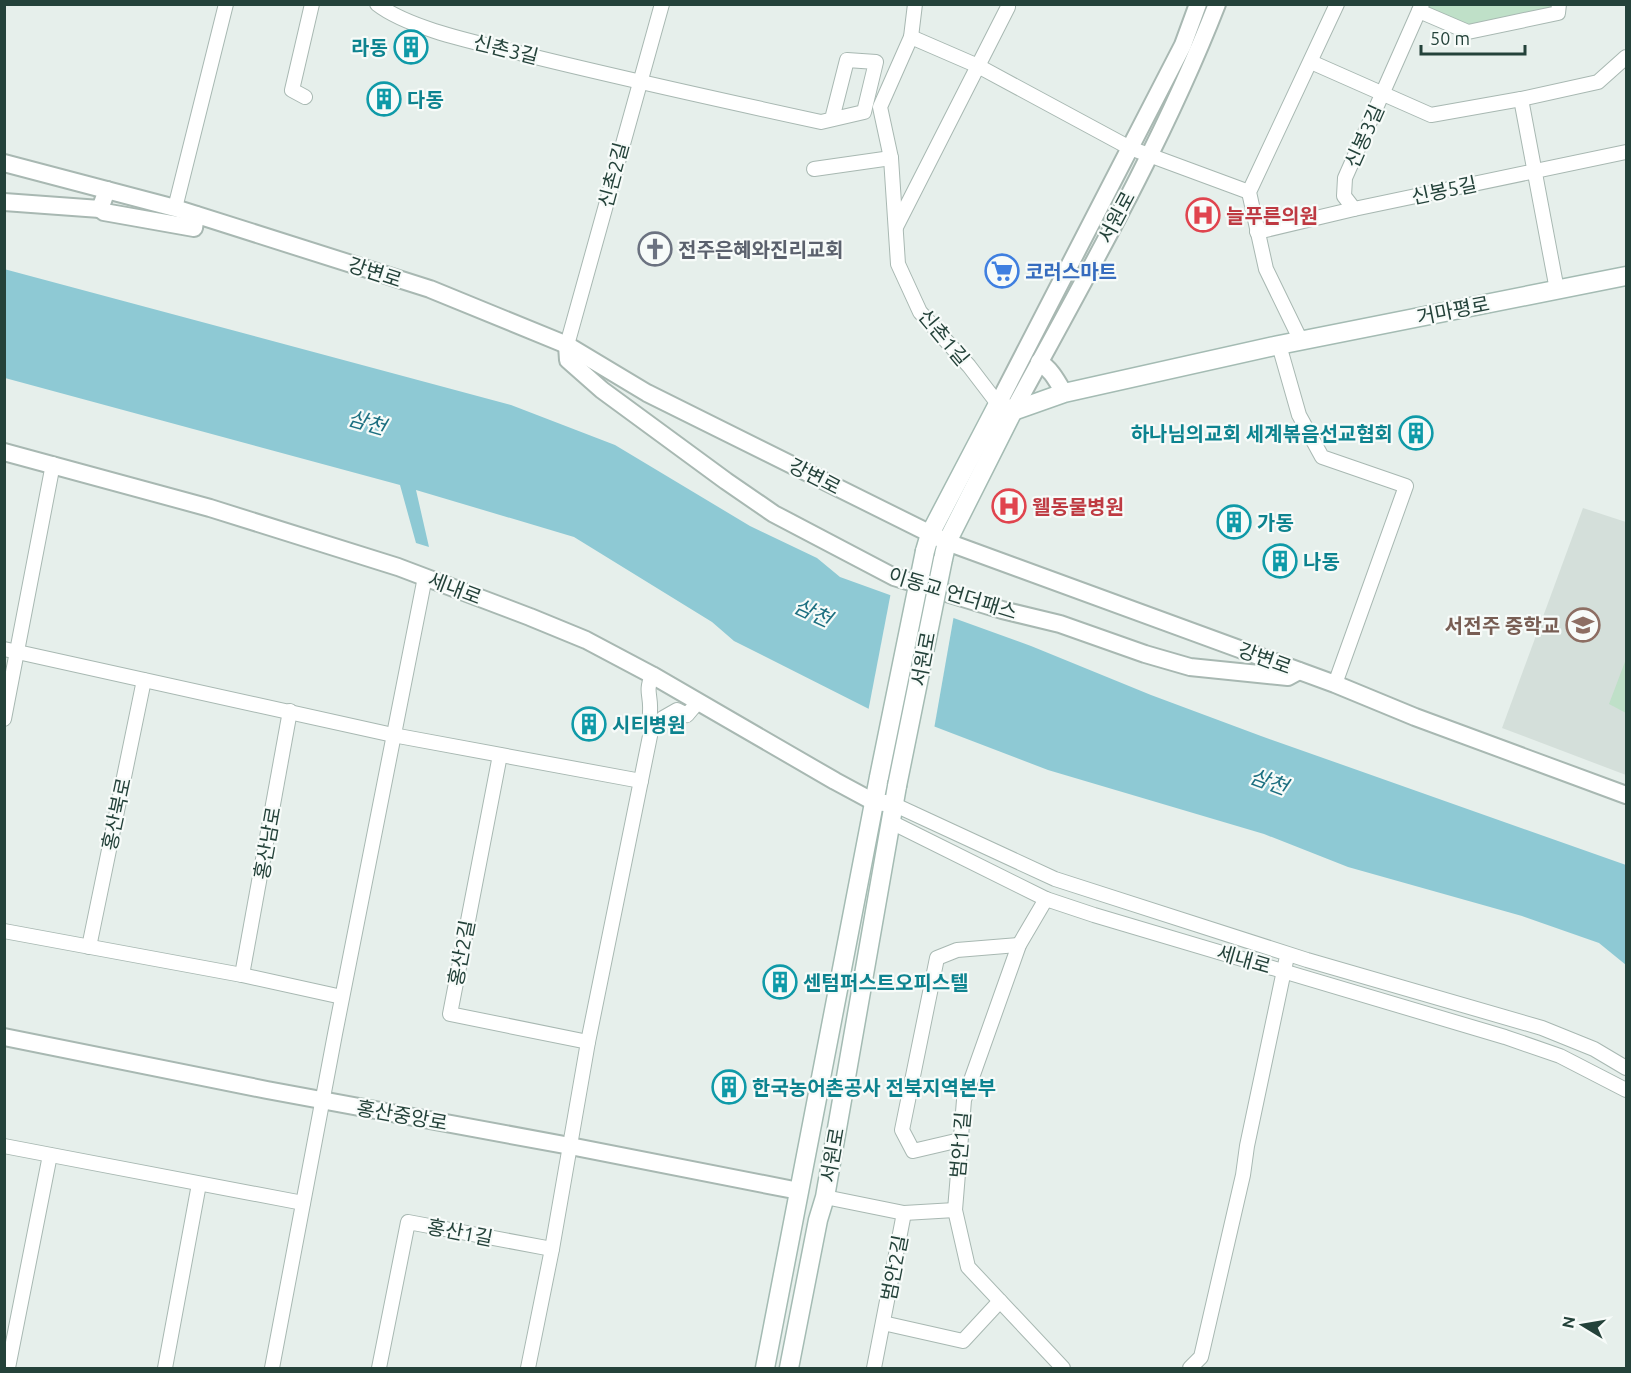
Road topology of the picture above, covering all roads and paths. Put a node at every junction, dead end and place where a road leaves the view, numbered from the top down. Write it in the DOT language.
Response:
graph roads {
  1 [pos="226,4"];
  2 [pos="312,4"];
  3 [pos="377,4"];
  4 [pos="662,4"];
  5 [pos="915,4"];
  6 [pos="1198,4"];
  7 [pos="1217,4"];
  8 [pos="1337,4"];
  9 [pos="1559,4"];
  10 [pos="1008,7"];
  11 [pos="1421,8"];
  12 [pos="911,37"];
  13 [pos="900,57"];
  14 [pos="1626,57"];
  15 [pos="876,62"];
  16 [pos="1311,62"];
  17 [pos="978,66"];
  18 [pos="639,83"];
  19 [pos="1382,95"];
  20 [pos="305,96"];
  21 [pos="1521,99"];
  22 [pos="832,120"];
  23 [pos="1130,148"];
  24 [pos="1626,152"];
  25 [pos="1149,155"];
  26 [pos="891,158"];
  27 [pos="4,163"];
  28 [pos="814,169"];
  29 [pos="1535,170"];
  30 [pos="107,190"];
  31 [pos="1249,192"];
  32 [pos="4,202"];
  33 [pos="175,208"];
  34 [pos="100,209"];
  35 [pos="1354,209"];
  36 [pos="196,215"];
  37 [pos="896,227"];
  38 [pos="1257,232"];
  39 [pos="1626,276"];
  40 [pos="1557,290"];
  41 [pos="1301,341"];
  42 [pos="567,345"];
  43 [pos="1279,345"];
  44 [pos="1039,362"];
  45 [pos="1064,393"];
  46 [pos="1006,407"];
  47 [pos="4,452"];
  48 [pos="53,464"];
  49 [pos="927,542"];
  50 [pos="945,551"];
  51 [pos="425,577"];
  52 [pos="11,651"];
  53 [pos="1299,671"];
  54 [pos="652,675"];
  55 [pos="144,680"];
  56 [pos="1335,684"];
  57 [pos="697,703"];
  58 [pos="290,711"];
  59 [pos="4,719"];
  60 [pos="651,731"];
  61 [pos="393,735"];
  62 [pos="500,755"];
  63 [pos="641,781"];
  64 [pos="1626,795"];
  65 [pos="874,802"];
  66 [pos="893,813"];
  67 [pos="1046,899"];
  68 [pos="4,931"];
  69 [pos="1019,945"];
  70 [pos="89,947"];
  71 [pos="1288,954"];
  72 [pos="1284,970"];
  73 [pos="242,975"];
  74 [pos="342,998"];
  75 [pos="4,1037"];
  76 [pos="588,1042"];
  77 [pos="1626,1068"];
  78 [pos="1626,1090"];
  79 [pos="322,1100"];
  80 [pos="960,1140"];
  81 [pos="4,1146"];
  82 [pos="570,1146"];
  83 [pos="50,1155"];
  84 [pos="200,1184"];
  85 [pos="799,1191"];
  86 [pos="825,1197"];
  87 [pos="303,1203"];
  88 [pos="955,1210"];
  89 [pos="904,1213"];
  90 [pos="552,1250"];
  91 [pos="1000,1301"];
  92 [pos="883,1323"];
  93 [pos="8,1368"];
  94 [pos="165,1368"];
  95 [pos="272,1368"];
  96 [pos="379,1368"];
  97 [pos="528,1368"];
  98 [pos="765,1368"];
  99 [pos="789,1368"];
  100 [pos="874,1368"];
  101 [pos="1063,1368"];
  102 [pos="1190,1368"];
  1 -- 33 [label="street"];
  2 -- 20 [label="street"];
  3 -- 18 [label="street, 신촌3길"];
  4 -- 18 [label="street, 신촌2길"];
  5 -- 12 [label="street, 신촌1길"];
  6 -- 23 [label="street, 서원로"];
  7 -- 25 [label="street, 서원로"];
  8 -- 16 [label="street"];
  9 -- 11 [label="street"];
  10 -- 17 [label="street"];
  11 -- 19 [label="street, 신봉3길"];
  12 -- 13 [label="street, 신촌1길"];
  12 -- 17 [label="street"];
  13 -- 15 [label="street"];
  13 -- 26 [label="street, 신촌1길"];
  14 -- 21 [label="street"];
  15 -- 22 [label="street, 신촌3길"];
  15 -- 22 [label="street"];
  16 -- 19 [label="street"];
  16 -- 31 [label="street"];
  17 -- 23 [label="street"];
  17 -- 37 [label="street"];
  18 -- 22 [label="street, 신촌3길"];
  18 -- 42 [label="street, 신촌2길"];
  19 -- 21 [label="street"];
  19 -- 35 [label="street, 신봉3길"];
  21 -- 29 [label="street"];
  23 -- 25 [label="street"];
  23 -- 46 [label="street, 서원로"];
  24 -- 29 [label="street, 신봉5길"];
  25 -- 31 [label="street"];
  25 -- 44 [label="street, 서원로"];
  26 -- 28 [label="street"];
  26 -- 37 [label="street, 신촌1길"];
  27 -- 30 [label="street, 강변로"];
  29 -- 35 [label="street, 신봉5길"];
  29 -- 40 [label="street"];
  30 -- 33 [label="street, 강변로"];
  30 -- 34 [label="street"];
  31 -- 38 [label="street"];
  32 -- 34 [label="street"];
  33 -- 36 [label="street, 강변로"];
  34 -- 36 [label="street"];
  35 -- 38 [label="street"];
  36 -- 42 [label="street, 강변로"];
  37 -- 46 [label="street, 신촌1길"];
  38 -- 41 [label="street"];
  39 -- 40 [label="main road, 거마평로"];
  40 -- 41 [label="main road, 거마평로"];
  41 -- 43 [label="main road, 거마평로"];
  42 -- 49 [label="street, 강변로"];
  42 -- 53 [label="street, 이동교 언더패스"];
  43 -- 45 [label="main road, 거마평로"];
  43 -- 56 [label="street"];
  44 -- 45 [label="street"];
  44 -- 46 [label="street, 서원로"];
  45 -- 46 [label="main road, 거마평로"];
  46 -- 49 [label="main road, 서원로"];
  46 -- 50 [label="main road, 서원로"];
  47 -- 48 [label="street, 세내로"];
  48 -- 51 [label="street, 세내로"];
  48 -- 52 [label="street"];
  49 -- 50 [label="street, 강변로"];
  49 -- 65 [label="main road, 서원로, bridge"];
  50 -- 53 [label="street, 강변로"];
  50 -- 66 [label="main road, 서원로, bridge"];
  51 -- 54 [label="street, 세내로"];
  51 -- 61 [label="street"];
  52 -- 55 [label="street"];
  52 -- 59 [label="street"];
  53 -- 56 [label="street, 강변로"];
  54 -- 57 [label="street, 세내로"];
  54 -- 60 [label="street"];
  55 -- 58 [label="street"];
  55 -- 70 [label="street, 홍산북로"];
  56 -- 64 [label="street, 강변로"];
  57 -- 60 [label="street"];
  57 -- 65 [label="street, 세내로"];
  58 -- 61 [label="street"];
  58 -- 73 [label="street, 홍산남로"];
  60 -- 63 [label="street"];
  61 -- 62 [label="street"];
  61 -- 74 [label="street"];
  62 -- 63 [label="street"];
  62 -- 76 [label="street, 홍산2길"];
  63 -- 76 [label="street"];
  65 -- 66 [label="street, 세내로"];
  65 -- 85 [label="main road, 서원로"];
  66 -- 67 [label="street, 세내로"];
  66 -- 71 [label="street, 세내로"];
  66 -- 86 [label="main road, 서원로"];
  67 -- 69 [label="street, 범안1길"];
  67 -- 72 [label="street, 세내로"];
  68 -- 70 [label="street"];
  69 -- 80 [label="street, 범안1길"];
  69 -- 80 [label="street"];
  70 -- 73 [label="street"];
  71 -- 72 [label="street"];
  71 -- 77 [label="street, 세내로"];
  72 -- 78 [label="street, 세내로"];
  72 -- 102 [label="street"];
  73 -- 74 [label="street"];
  74 -- 79 [label="street"];
  75 -- 79 [label="street, 홍산중앙로"];
  76 -- 82 [label="street"];
  79 -- 82 [label="street, 홍산중앙로"];
  79 -- 87 [label="street"];
  80 -- 88 [label="street, 범안1길"];
  81 -- 83 [label="street"];
  82 -- 85 [label="street, 홍산중앙로"];
  82 -- 90 [label="street"];
  83 -- 84 [label="street"];
  83 -- 93 [label="street"];
  84 -- 87 [label="street"];
  84 -- 94 [label="street"];
  85 -- 98 [label="main road, 서원로"];
  86 -- 89 [label="street"];
  86 -- 99 [label="main road, 서원로"];
  87 -- 95 [label="street"];
  88 -- 89 [label="street"];
  88 -- 91 [label="street, 범안1길"];
  89 -- 92 [label="street, 범안2길"];
  90 -- 96 [label="street, 홍산1길"];
  90 -- 97 [label="street"];
  91 -- 92 [label="street, 범안2길"];
  91 -- 101 [label="street, 범안1길"];
  92 -- 100 [label="street, 범안2길"];
}
